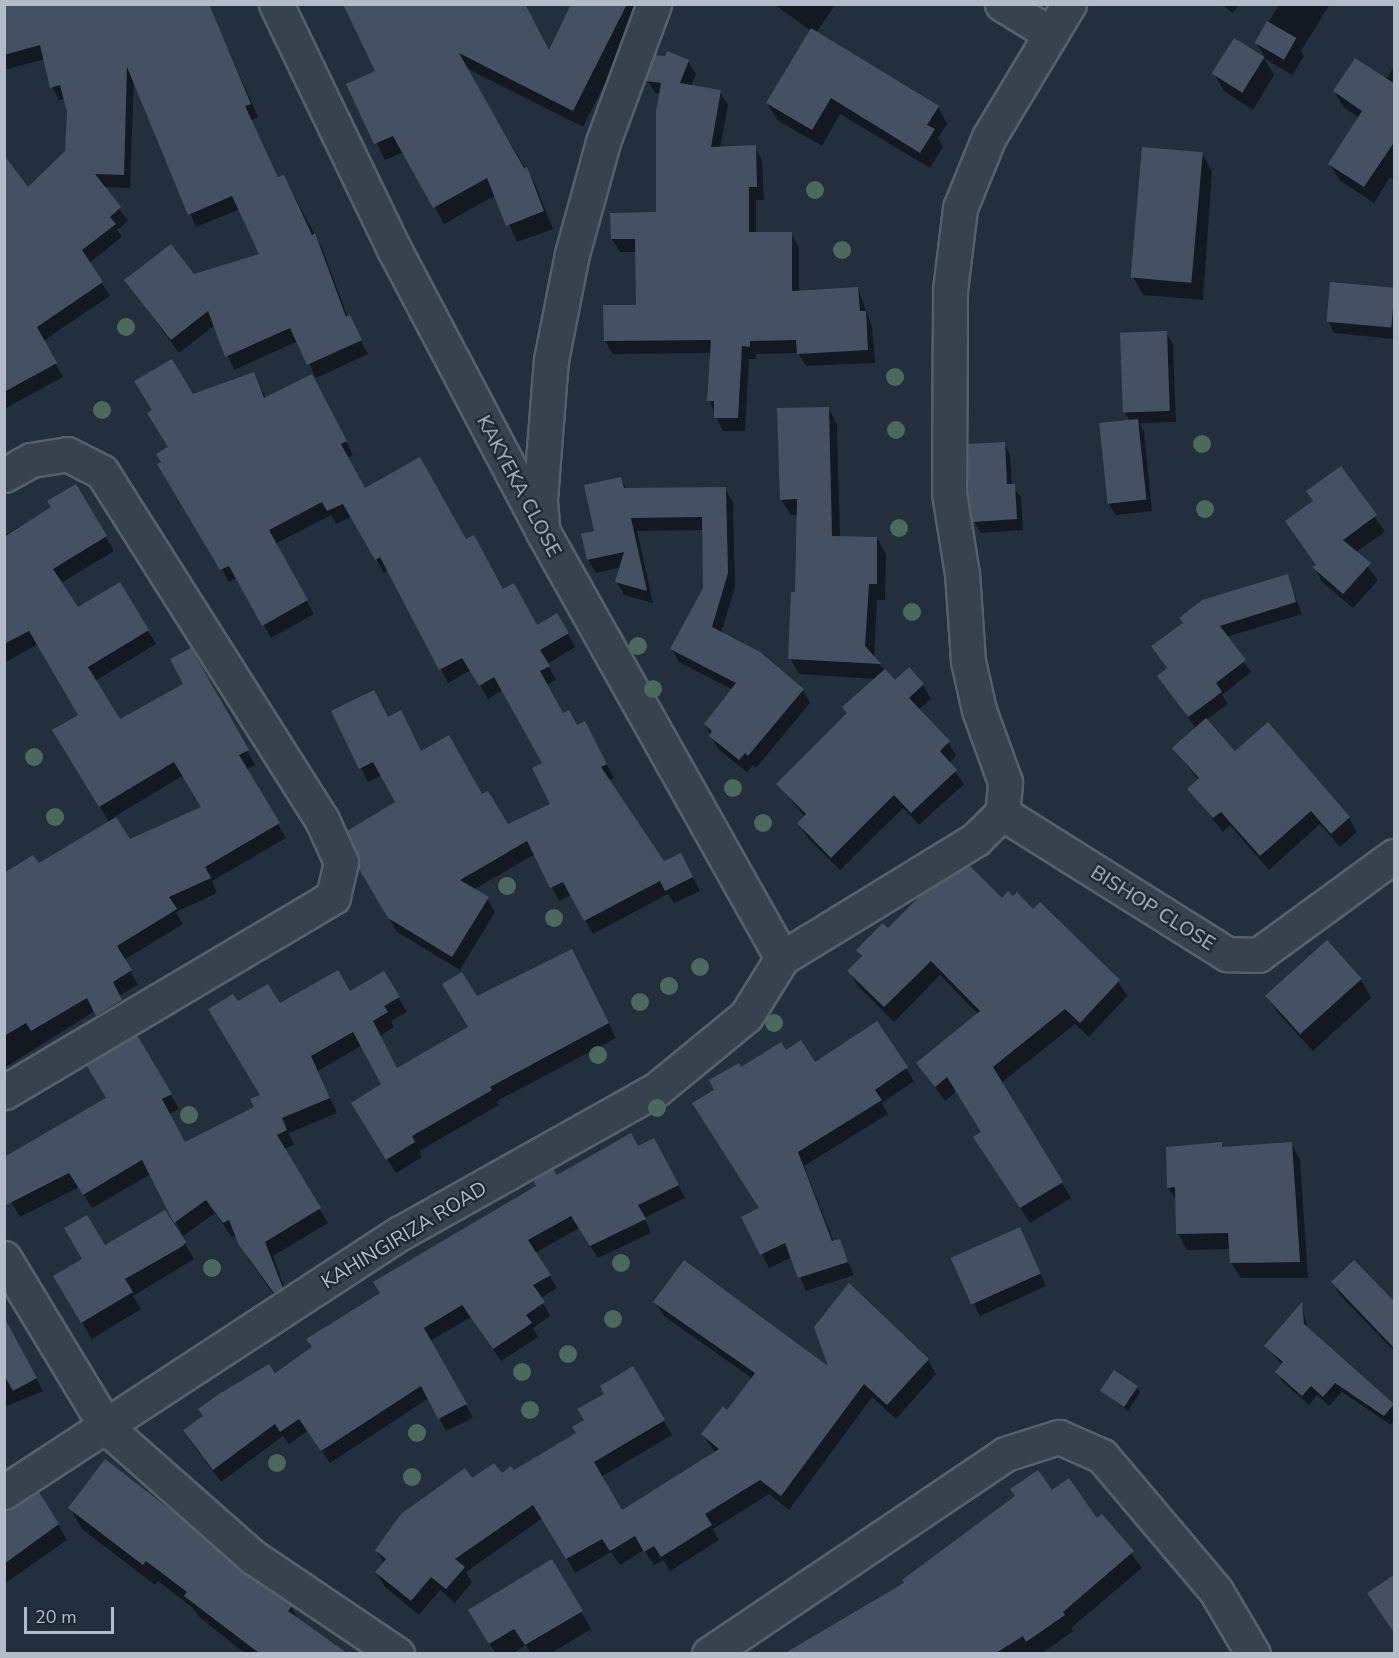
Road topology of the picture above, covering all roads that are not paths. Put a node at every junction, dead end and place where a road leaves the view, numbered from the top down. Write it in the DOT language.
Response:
graph roads {
  1 [pos="276,4"];
  2 [pos="654,4"];
  3 [pos="1002,4"];
  4 [pos="1070,4"];
  5 [pos="1049,33"];
  6 [pos="4,475"];
  7 [pos="543,532"];
  8 [pos="1002,813"];
  9 [pos="1395,856"];
  10 [pos="782,958"];
  11 [pos="4,1092"];
  12 [pos="4,1258"];
  13 [pos="107,1428"];
  14 [pos="4,1492"];
  15 [pos="397,1653"];
  16 [pos="710,1653"];
  17 [pos="1253,1653"];
  1 -- 7 [label="street, KAKYEKA CLOSE"];
  2 -- 7 [label="street"];
  3 -- 5 [label="street"];
  4 -- 5 [label="street"];
  5 -- 8 [label="street"];
  6 -- 11 [label="street"];
  7 -- 10 [label="street, KAKYEKA CLOSE"];
  8 -- 9 [label="street, BISHOP CLOSE"];
  8 -- 10 [label="street"];
  10 -- 13 [label="street, KAHINGIRIZA ROAD"];
  12 -- 13 [label="street"];
  13 -- 14 [label="street, KAHINGIRIZA ROAD"];
  13 -- 15 [label="street"];
  16 -- 17 [label="street"];
}
